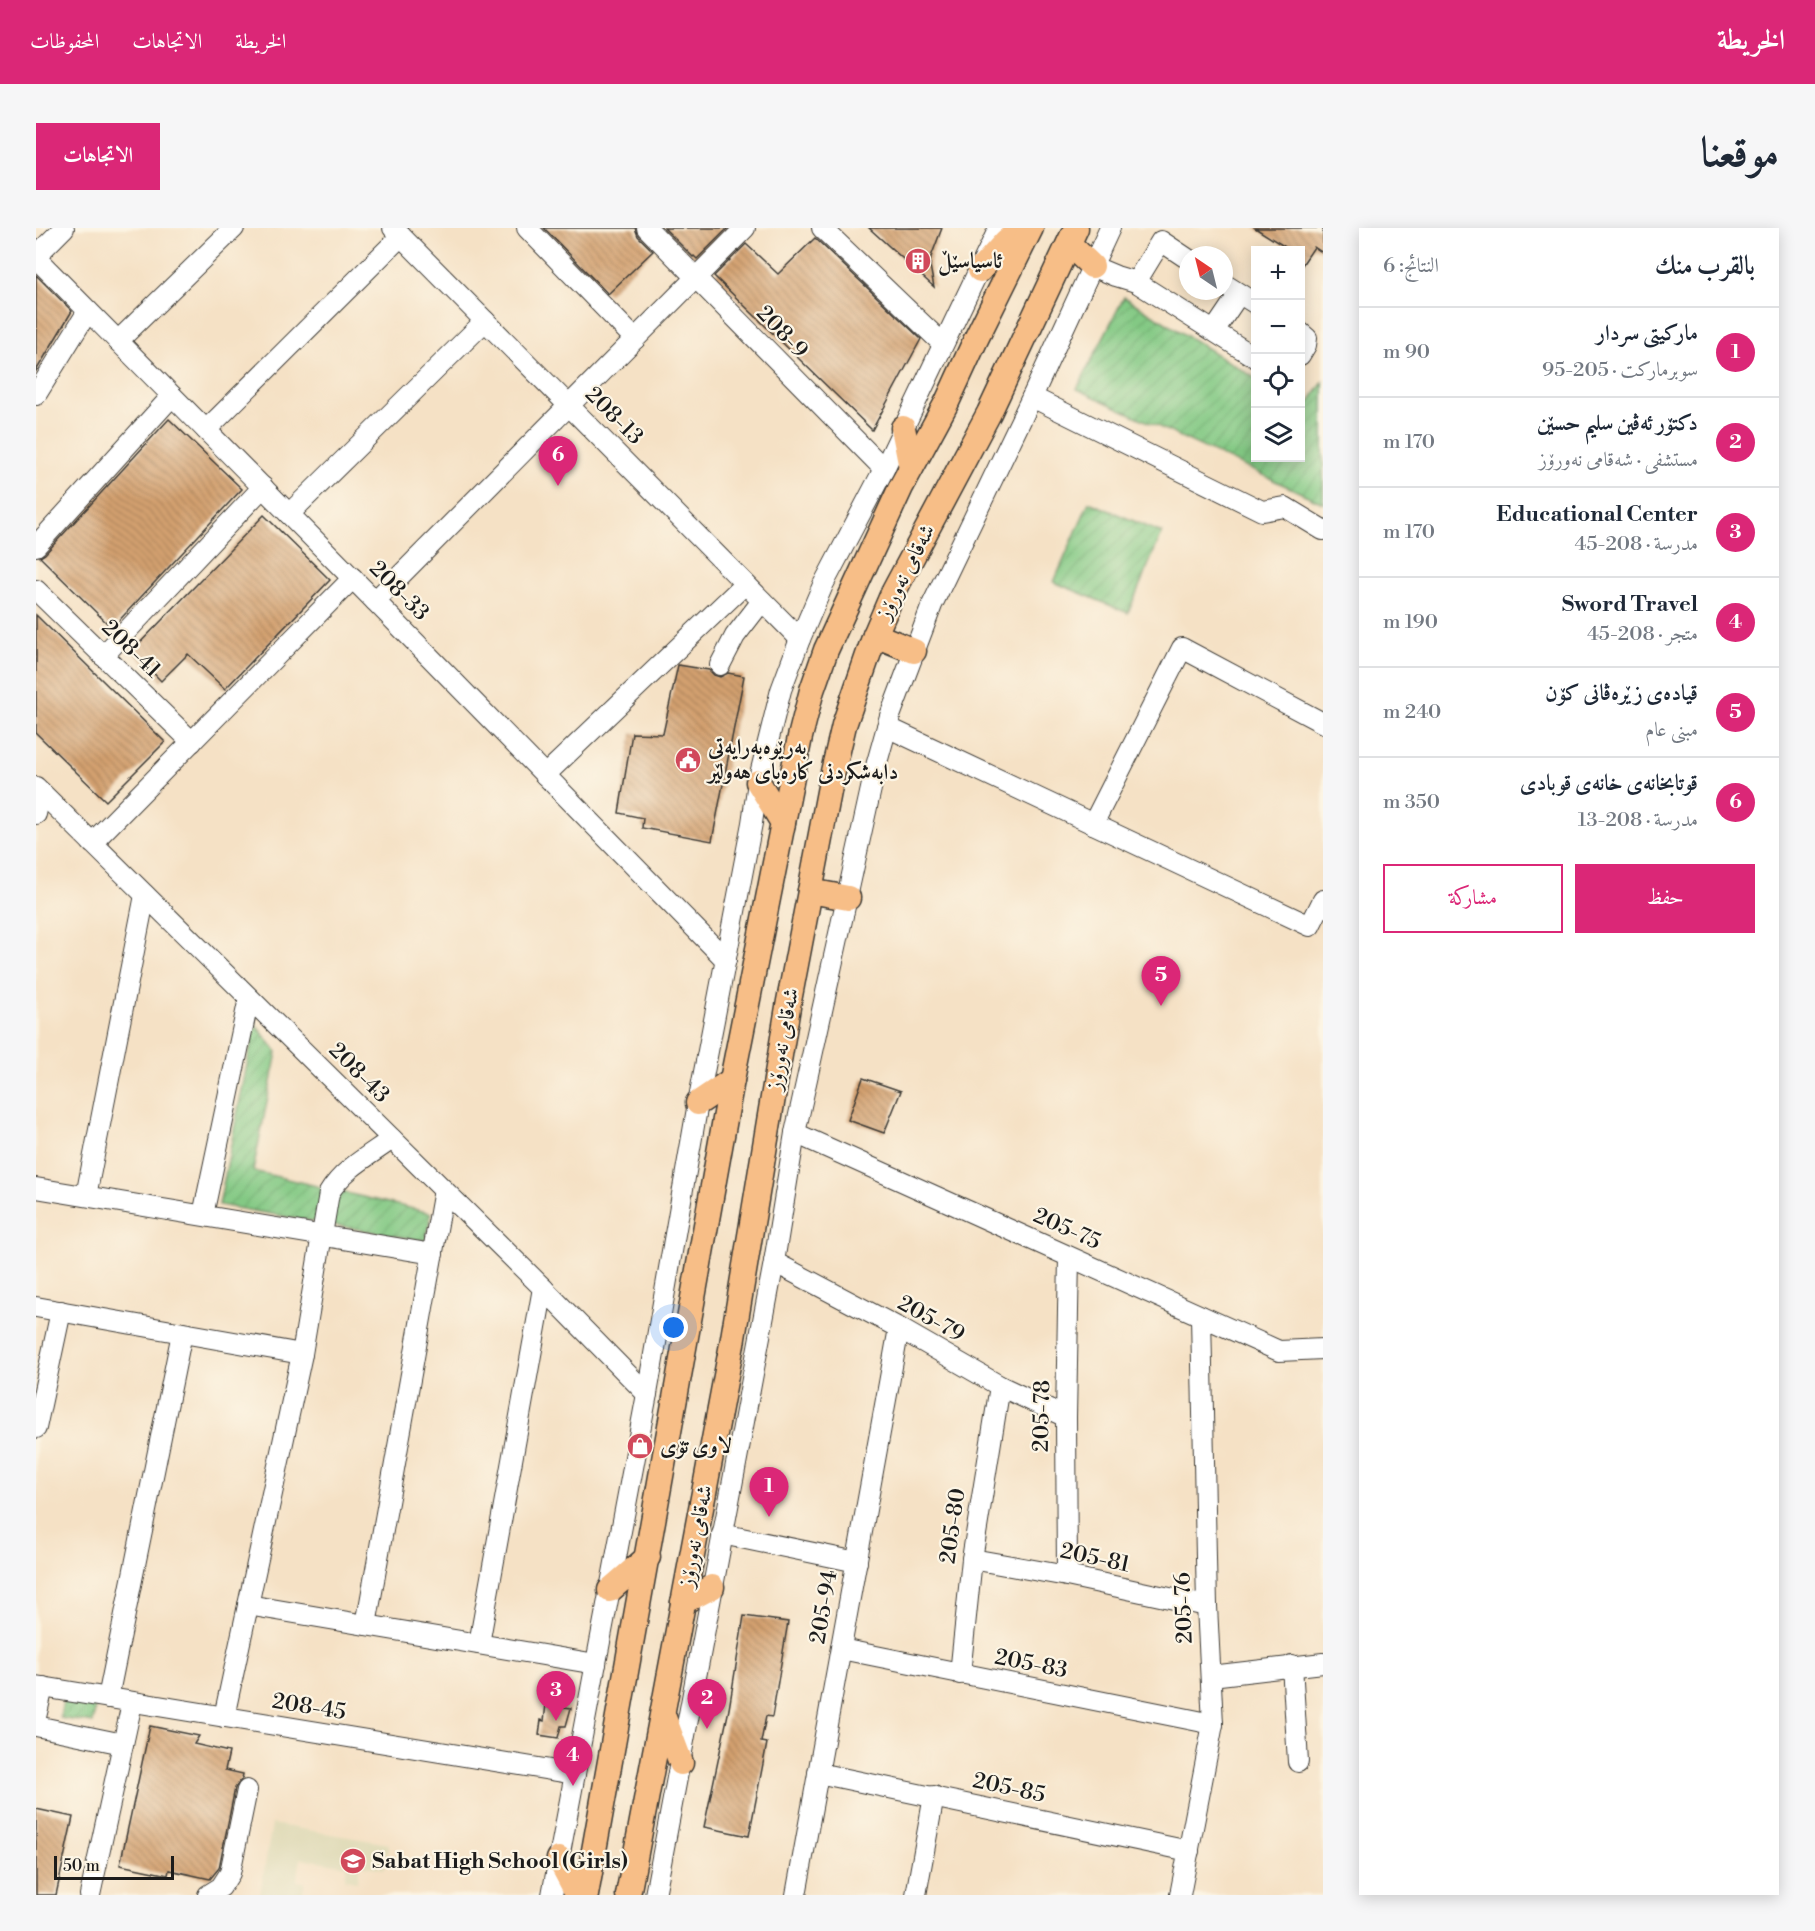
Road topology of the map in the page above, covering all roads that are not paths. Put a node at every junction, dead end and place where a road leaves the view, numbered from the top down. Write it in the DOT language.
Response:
graph roads {
  1 [pos="64,228"];
  2 [pos="234,228"];
  3 [pos="527,228"];
  4 [pos="647,228"];
  5 [pos="745,228"];
  6 [pos="822,228"];
  7 [pos="999,228"];
  8 [pos="1022,228"];
  9 [pos="1031,228"];
  10 [pos="1110,228"];
  11 [pos="397,232"];
  12 [pos="1072,236"];
  13 [pos="1179,253"];
  14 [pos="36,257"];
  15 [pos="1092,266"];
  16 [pos="980,270"];
  17 [pos="696,278"];
  18 [pos="1136,282"];
  19 [pos="1240,294"];
  20 [pos="88,311"];
  21 [pos="485,321"];
  22 [pos="1214,331"];
  23 [pos="635,339"];
  24 [pos="118,341"];
  25 [pos="942,344"];
  26 [pos="1251,355"];
  27 [pos="36,394"];
  28 [pos="172,396"];
  29 [pos="1032,397"];
  30 [pos="569,405"];
  31 [pos="903,428"];
  32 [pos="206,430"];
  33 [pos="911,468"];
  34 [pos="884,470"];
  35 [pos="263,487"];
  36 [pos="289,514"];
  37 [pos="1323,530"];
  38 [pos="36,546"];
  39 [pos="353,578"];
  40 [pos="746,584"];
  41 [pos="36,590"];
  42 [pos="375,601"];
  43 [pos="762,601"];
  44 [pos="875,635"];
  45 [pos="800,639"];
  46 [pos="914,651"];
  47 [pos="104,656"];
  48 [pos="720,665"];
  49 [pos="1323,723"];
  50 [pos="887,727"];
  51 [pos="192,742"];
  52 [pos="545,775"];
  53 [pos="758,782"];
  54 [pos="38,790"];
  55 [pos="36,814"];
  56 [pos="783,823"];
  57 [pos="1093,824"];
  58 [pos="92,843"];
  59 [pos="810,891"];
  60 [pos="849,893"];
  61 [pos="145,895"];
  62 [pos="1323,900"];
  63 [pos="726,960"];
  64 [pos="749,994"];
  65 [pos="249,998"];
  66 [pos="789,1002"];
  67 [pos="732,1080"];
  68 [pos="698,1103"];
  69 [pos="795,1133"];
  70 [pos="392,1139"];
  71 [pos="36,1188"];
  72 [pos="444,1190"];
  73 [pos="86,1196"];
  74 [pos="202,1215"];
  75 [pos="322,1234"];
  76 [pos="433,1254"];
  77 [pos="1070,1257"];
  78 [pos="774,1262"];
  79 [pos="543,1288"];
  80 [pos="36,1307"];
  81 [pos="61,1311"];
  82 [pos="1201,1316"];
  83 [pos="899,1328"];
  84 [pos="182,1333"];
  85 [pos="1323,1349"];
  86 [pos="302,1354"];
  87 [pos="1000,1386"];
  88 [pos="647,1394"];
  89 [pos="1066,1417"];
  90 [pos="36,1428"];
  91 [pos="722,1534"];
  92 [pos="648,1557"];
  93 [pos="972,1559"];
  94 [pos="857,1562"];
  95 [pos="1067,1576"];
  96 [pos="712,1587"];
  97 [pos="610,1590"];
  98 [pos="683,1602"];
  99 [pos="248,1605"];
  100 [pos="1207,1606"];
  101 [pos="366,1625"];
  102 [pos="479,1644"];
  103 [pos="841,1649"];
  104 [pos="1323,1663"];
  105 [pos="596,1664"];
  106 [pos="1292,1665"];
  107 [pos="960,1674"];
  108 [pos="1211,1676"];
  109 [pos="40,1686"];
  110 [pos="108,1698"];
  111 [pos="132,1702"];
  112 [pos="662,1714"];
  113 [pos="36,1717"];
  114 [pos="225,1718"];
  115 [pos="1213,1724"];
  116 [pos="36,1726"];
  117 [pos="123,1744"];
  118 [pos="1298,1762"];
  119 [pos="681,1763"];
  120 [pos="818,1773"];
  121 [pos="575,1774"];
  122 [pos="247,1790"];
  123 [pos="934,1796"];
  124 [pos="1189,1851"];
  125 [pos="559,1859"];
  126 [pos="90,1895"];
  127 [pos="208,1895"];
  128 [pos="552,1895"];
  129 [pos="578,1895"];
  130 [pos="586,1895"];
  131 [pos="628,1895"];
  132 [pos="655,1895"];
  133 [pos="796,1895"];
  134 [pos="916,1895"];
  135 [pos="1180,1895"];
  1 -- 14 [label="street"];
  2 -- 24 [label="street"];
  3 -- 23 [label="street"];
  4 -- 17 [label="street, 208-9"];
  5 -- 17 [label="street"];
  6 -- 25 [label="street"];
  7 -- 16 [label="street"];
  8 -- 16 [label="main road"];
  9 -- 33 [label="main road, شەقامی نەورۆز"];
  10 -- 15 [label="street"];
  11 -- 21 [label="street, 208-13"];
  11 -- 32 [label="street"];
  12 -- 15 [label="main road"];
  12 -- 44 [label="main road, شەقامی نەورۆز"];
  13 -- 18 [label="street"];
  14 -- 20 [label="street, 208-33"];
  15 -- 18 [label="street"];
  15 -- 29 [label="street"];
  16 -- 25 [label="street"];
  17 -- 23 [label="street"];
  17 -- 34 [label="street, 208-9"];
  18 -- 22 [label="street"];
  19 -- 22 [label="street"];
  20 -- 24 [label="street, 208-33"];
  20 -- 27 [label="street"];
  21 -- 30 [label="street, 208-13"];
  21 -- 36 [label="street"];
  22 -- 26 [label="street"];
  23 -- 30 [label="street"];
  24 -- 28 [label="street, 208-33"];
  25 -- 31 [label="street"];
  28 -- 32 [label="street, 208-33"];
  28 -- 38 [label="street"];
  29 -- 37 [label="street"];
  29 -- 46 [label="street"];
  30 -- 40 [label="street, 208-13"];
  30 -- 42 [label="street"];
  31 -- 33 [label="main road"];
  31 -- 34 [label="street"];
  32 -- 35 [label="street, 208-33"];
  33 -- 56 [label="main road, شەقامی نەورۆز"];
  34 -- 45 [label="street"];
  35 -- 36 [label="street, 208-33"];
  35 -- 47 [label="street"];
  36 -- 39 [label="street, 208-33"];
  39 -- 42 [label="street, 208-33"];
  39 -- 51 [label="street"];
  40 -- 43 [label="street, 208-13"];
  40 -- 52 [label="street"];
  41 -- 47 [label="street, 208-41"];
  42 -- 52 [label="street, 208-33"];
  43 -- 45 [label="street, 208-13"];
  43 -- 48 [label="street"];
  44 -- 46 [label="main road"];
  44 -- 59 [label="main road, شەقامی نەورۆز"];
  45 -- 53 [label="street"];
  46 -- 50 [label="street"];
  47 -- 51 [label="street, 208-41"];
  49 -- 57 [label="street"];
  50 -- 57 [label="street"];
  50 -- 60 [label="street"];
  51 -- 58 [label="street"];
  52 -- 63 [label="street, 208-33"];
  53 -- 56 [label="main road"];
  53 -- 63 [label="street"];
  54 -- 55 [label="street"];
  54 -- 58 [label="street, 208-43"];
  56 -- 64 [label="main road, شەقامی نەورۆز"];
  57 -- 62 [label="street"];
  58 -- 61 [label="street, 208-43"];
  59 -- 60 [label="main road"];
  59 -- 66 [label="main road, شەقامی نەورۆز"];
  60 -- 69 [label="street"];
  61 -- 65 [label="street, 208-43"];
  61 -- 73 [label="street"];
  63 -- 68 [label="street"];
  64 -- 66 [label="main road"];
  64 -- 67 [label="main road, شەقامی نەورۆز"];
  65 -- 70 [label="street, 208-43"];
  65 -- 74 [label="street"];
  66 -- 98 [label="main road, شەقامی نەورۆز"];
  67 -- 68 [label="main road"];
  67 -- 92 [label="main road, شەقامی نەورۆز"];
  68 -- 88 [label="street"];
  69 -- 77 [label="street, 205-75"];
  69 -- 78 [label="street"];
  70 -- 72 [label="street, 208-43"];
  70 -- 75 [label="street"];
  71 -- 73 [label="street"];
  72 -- 76 [label="street"];
  72 -- 79 [label="street, 208-43"];
  73 -- 74 [label="street"];
  74 -- 75 [label="street"];
  75 -- 76 [label="street"];
  75 -- 86 [label="street"];
  76 -- 101 [label="street"];
  77 -- 82 [label="street, 205-75"];
  77 -- 89 [label="street, 205-78"];
  78 -- 83 [label="street, 205-79"];
  78 -- 91 [label="street"];
  79 -- 88 [label="street, 208-43"];
  79 -- 102 [label="street"];
  80 -- 81 [label="street"];
  81 -- 84 [label="street"];
  81 -- 90 [label="street"];
  82 -- 85 [label="street, 205-75"];
  82 -- 100 [label="street, 205-76"];
  83 -- 87 [label="street, 205-79"];
  83 -- 94 [label="street, 205-94"];
  84 -- 86 [label="street"];
  84 -- 110 [label="street"];
  86 -- 99 [label="street"];
  87 -- 89 [label="street, 205-79"];
  87 -- 93 [label="street, 205-80"];
  88 -- 97 [label="street"];
  89 -- 95 [label="street, 205-78"];
  91 -- 94 [label="street"];
  91 -- 96 [label="street"];
  92 -- 97 [label="main road"];
  92 -- 130 [label="main road, شەقامی نەورۆز"];
  93 -- 95 [label="street, 205-81"];
  93 -- 107 [label="street, 205-80"];
  94 -- 103 [label="street, 205-94"];
  95 -- 100 [label="street, 205-81"];
  96 -- 98 [label="main road"];
  96 -- 119 [label="street"];
  97 -- 105 [label="street"];
  98 -- 112 [label="main road, شەقامی نەورۆز"];
  99 -- 101 [label="street"];
  99 -- 114 [label="street"];
  100 -- 108 [label="street, 205-76"];
  101 -- 102 [label="street"];
  102 -- 105 [label="street"];
  103 -- 107 [label="street, 205-83"];
  103 -- 120 [label="street, 205-94"];
  104 -- 106 [label="street"];
  105 -- 121 [label="street"];
  106 -- 108 [label="street"];
  106 -- 118 [label="street"];
  107 -- 115 [label="street, 205-83"];
  108 -- 115 [label="street, 205-76"];
  109 -- 110 [label="street, 208-45"];
  109 -- 113 [label="street"];
  110 -- 111 [label="street, 208-45"];
  111 -- 114 [label="street, 208-45"];
  111 -- 117 [label="street"];
  112 -- 119 [label="main road"];
  112 -- 131 [label="main road, شەقامی نەورۆز"];
  114 -- 121 [label="street, 208-45"];
  115 -- 124 [label="street, 205-76"];
  116 -- 117 [label="street"];
  117 -- 126 [label="street"];
  119 -- 132 [label="street"];
  120 -- 123 [label="street, 205-85"];
  120 -- 133 [label="street, 205-94"];
  121 -- 125 [label="street"];
  122 -- 127 [label="street"];
  123 -- 124 [label="street, 205-85"];
  123 -- 134 [label="street"];
  124 -- 135 [label="street, 205-76"];
  125 -- 128 [label="street"];
  125 -- 129 [label="main road"];
}
